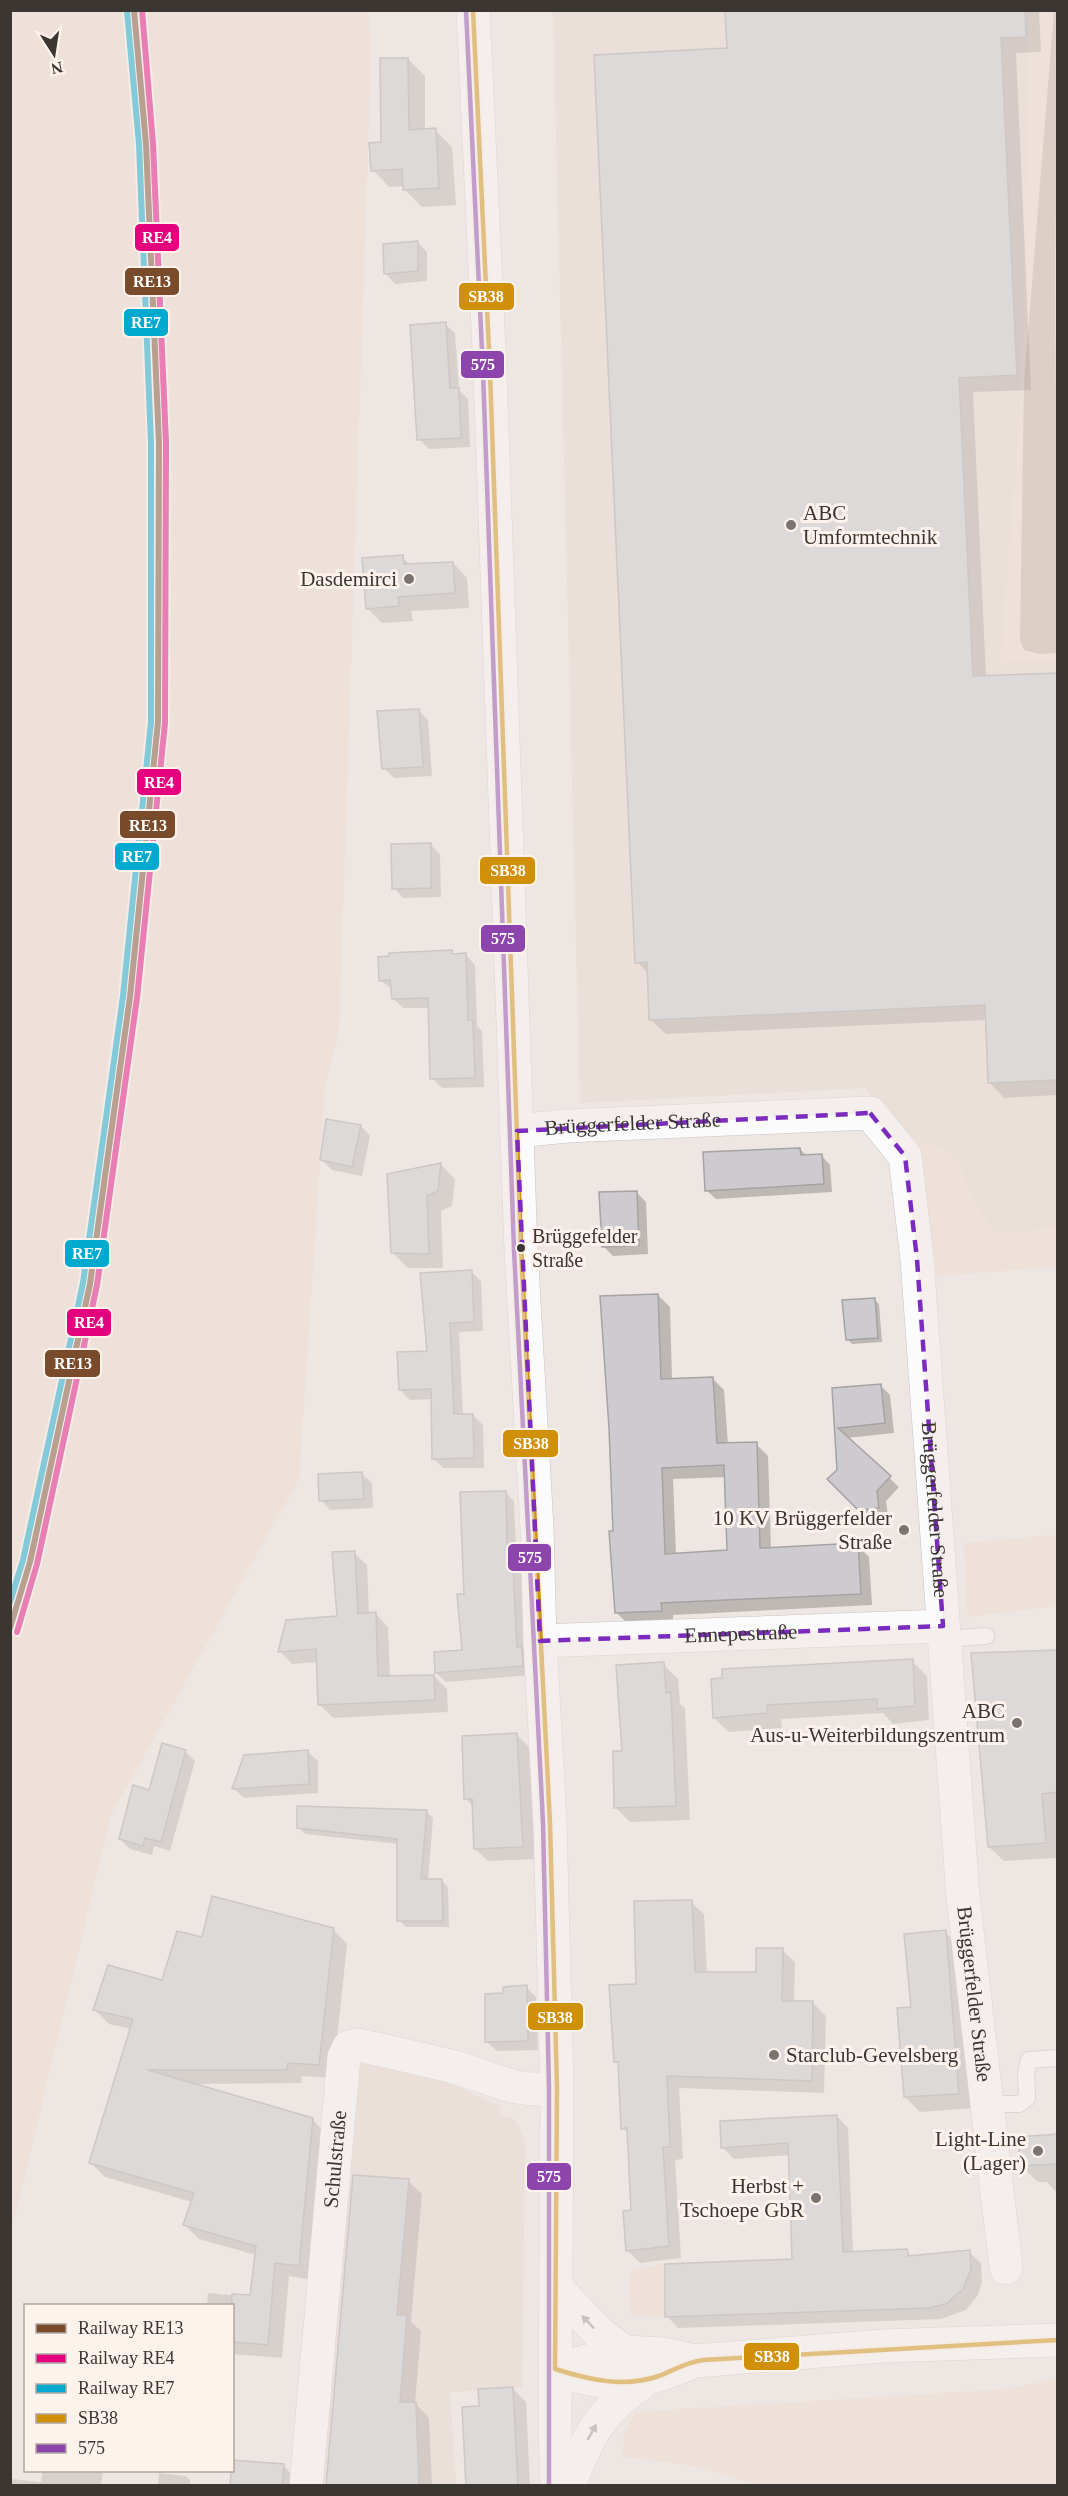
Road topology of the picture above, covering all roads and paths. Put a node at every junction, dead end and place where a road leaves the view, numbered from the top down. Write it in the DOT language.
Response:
graph roads {
  1 [pos="473,10"];
  2 [pos="518,1131"];
  3 [pos="943,1632"];
  4 [pos="986,1636"];
  5 [pos="540,1641"];
  6 [pos="1058,2058"];
  7 [pos="557,2088"];
  8 [pos="987,2104"];
  9 [pos="1006,2268"];
  10 [pos="556,2287"];
  11 [pos="1058,2340"];
  12 [pos="624,2352"];
  13 [pos="695,2361"];
  14 [pos="555,2369"];
  15 [pos="643,2382"];
  16 [pos="306,2486"];
  17 [pos="557,2486"];
  18 [pos="569,2486"];
  1 -- 2 [label="main road"];
  2 -- 3 [label="main road, Brüggerfelder Straße"];
  2 -- 5 [label="main road"];
  3 -- 4 [label="lane"];
  3 -- 5 [label="main road, Ennepestraße"];
  3 -- 8 [label="main road, Brüggerfelder Straße"];
  5 -- 7 [label="main road"];
  6 -- 8 [label="lane"];
  7 -- 10 [label="main road"];
  7 -- 16 [label="main road, Schulstraße"];
  8 -- 9 [label="main road, Brüggerfelder Straße"];
  12 -- 10 [label="main road, one-way"];
  10 -- 14 [label="main road"];
  11 -- 13 [label="main road"];
  12 -- 13 [label="main road"];
  12 -- 14 [label="main road"];
  13 -- 15 [label="main road"];
  14 -- 15 [label="main road"];
  14 -- 17 [label="main road"];
  18 -- 15 [label="main road, one-way"];
}
